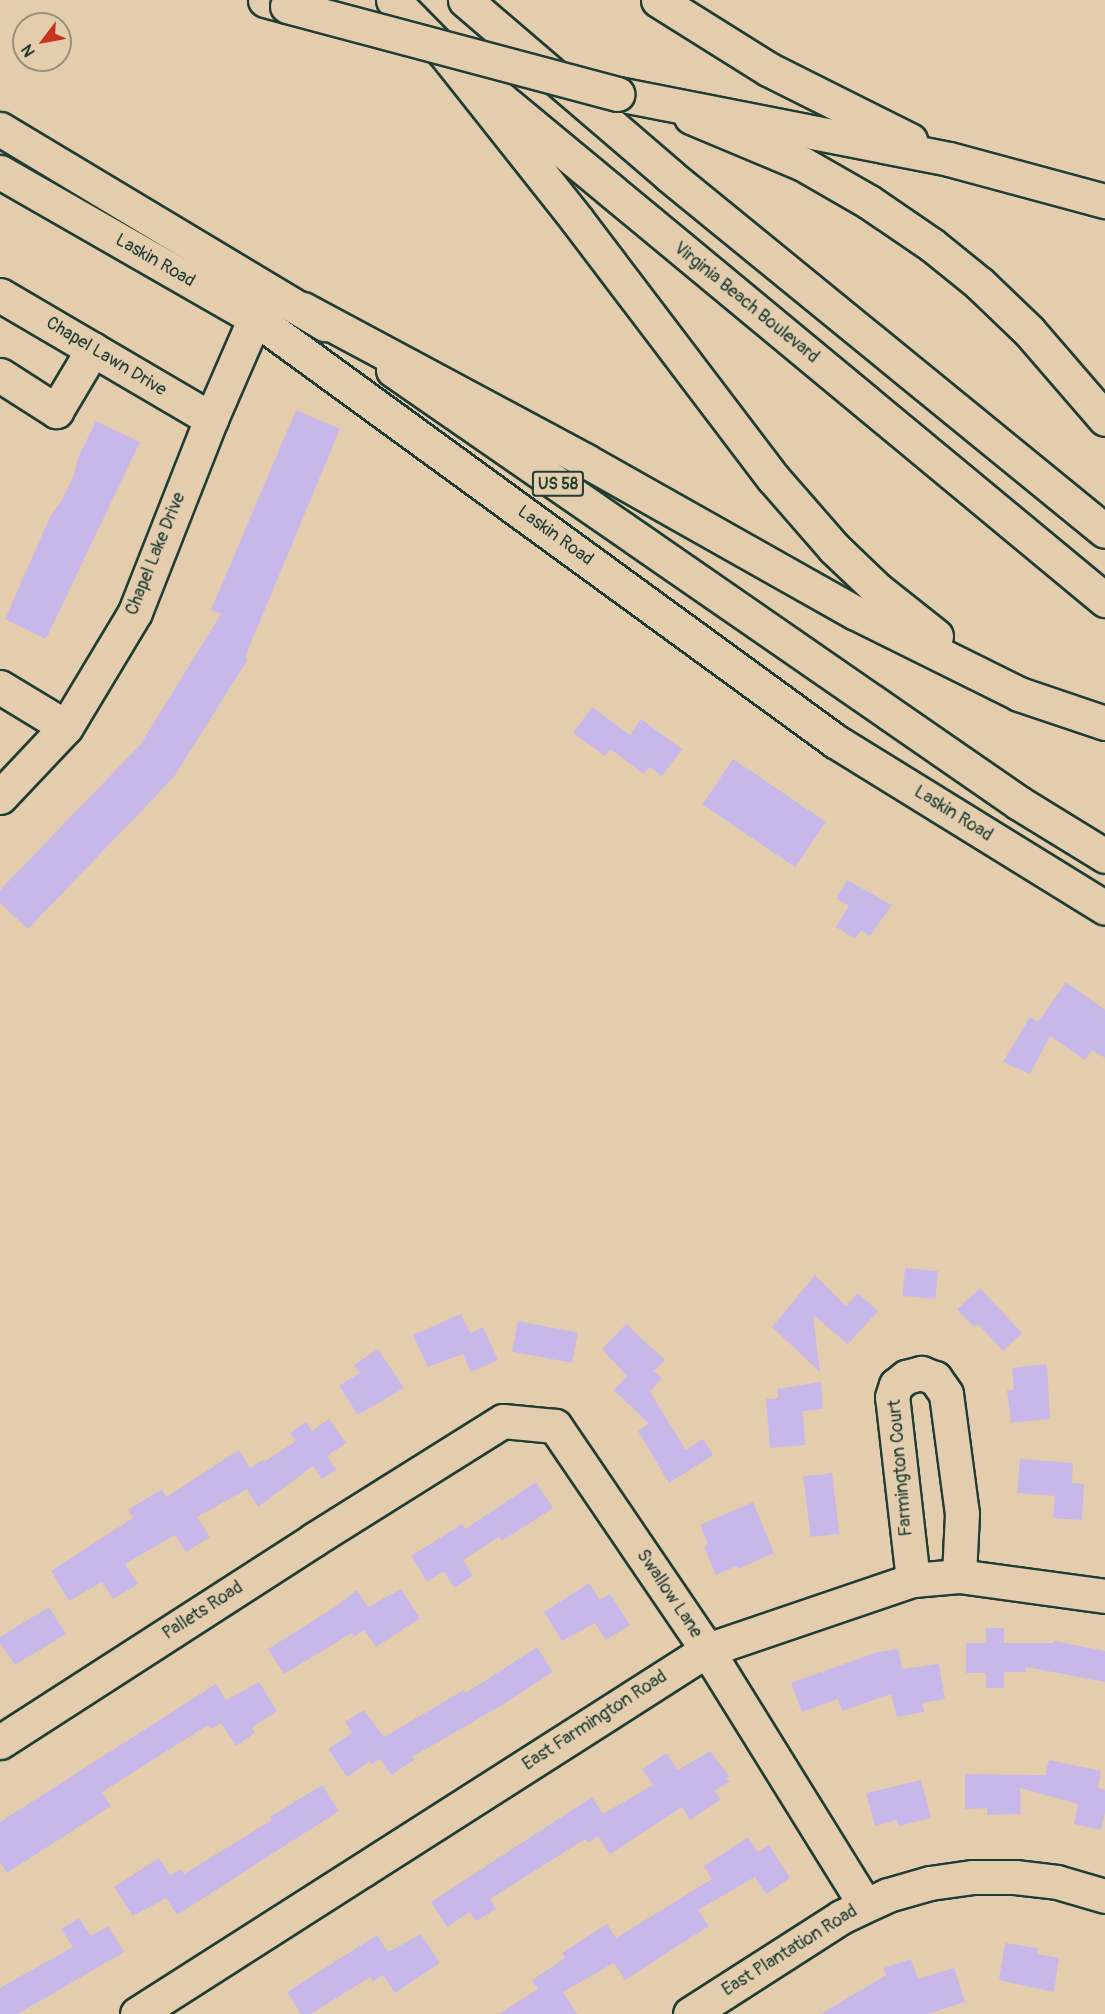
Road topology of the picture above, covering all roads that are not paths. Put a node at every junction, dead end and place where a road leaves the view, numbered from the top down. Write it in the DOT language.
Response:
graph roads {
  1 [pos="393,0"];
  2 [pos="465,0"];
  3 [pos="658,0"];
  4 [pos="276,3"];
  5 [pos="444,52"];
  6 [pos="618,94"];
  7 [pos="0,129"];
  8 [pos="949,159"];
  9 [pos="0,172"];
  10 [pos="1105,201"];
  11 [pos="0,295"];
  12 [pos="303,309"];
  13 [pos="255,318"];
  14 [pos="93,349"];
  15 [pos="0,375"];
  16 [pos="1105,419"];
  17 [pos="211,420"];
  18 [pos="1105,531"];
  19 [pos="1105,600"];
  20 [pos="0,687"];
  21 [pos="1019,694"];
  22 [pos="1105,723"];
  23 [pos="66,727"];
  24 [pos="0,797"];
  25 [pos="1105,856"];
  26 [pos="1105,908"];
  27 [pos="408,1481"];
  28 [pos="959,1576"];
  29 [pos="913,1580"];
  30 [pos="1105,1596"];
  31 [pos="707,1650"];
  32 [pos="0,1742"];
  33 [pos="1105,1896"];
  34 [pos="866,1905"];
  35 [pos="137,2014"];
  36 [pos="690,2014"];
  1 -- 5 [label="main road, Virginia Beach Boulevard"];
  2 -- 18 [label="main road"];
  3 -- 8 [label="main road"];
  4 -- 6 [label="main road, bridge"];
  5 -- 19 [label="main road, Virginia Beach Boulevard"];
  5 -- 21 [label="main road"];
  6 -- 8 [label="main road"];
  6 -- 16 [label="main road"];
  7 -- 12 [label="main road, Laskin Road / US 58"];
  8 -- 10 [label="main road"];
  9 -- 13 [label="main road, Laskin Road"];
  11 -- 14 [label="main road, Chapel Lawn Drive"];
  12 -- 21 [label="main road"];
  12 -- 25 [label="main road, Laskin Road / US 58"];
  13 -- 17 [label="main road, Chapel Lake Drive"];
  13 -- 26 [label="main road, Laskin Road"];
  14 -- 15 [label="main road"];
  14 -- 17 [label="main road, Chapel Lawn Drive"];
  17 -- 23 [label="main road, Chapel Lake Drive"];
  20 -- 23 [label="main road"];
  21 -- 22 [label="main road"];
  23 -- 24 [label="main road, Chapel Lake Drive"];
  27 -- 31 [label="main road, Swallow Lane"];
  27 -- 32 [label="main road, Pallets Road"];
  28 -- 29 [label="main road, East Farmington Road"];
  28 -- 29 [label="main road, Farmington Court"];
  28 -- 30 [label="main road, East Farmington Road"];
  29 -- 31 [label="main road, East Farmington Road"];
  31 -- 34 [label="main road, Swallow Lane"];
  31 -- 35 [label="main road, East Farmington Road"];
  33 -- 34 [label="main road, East Plantation Road"];
  34 -- 36 [label="main road, East Plantation Road"];
}
